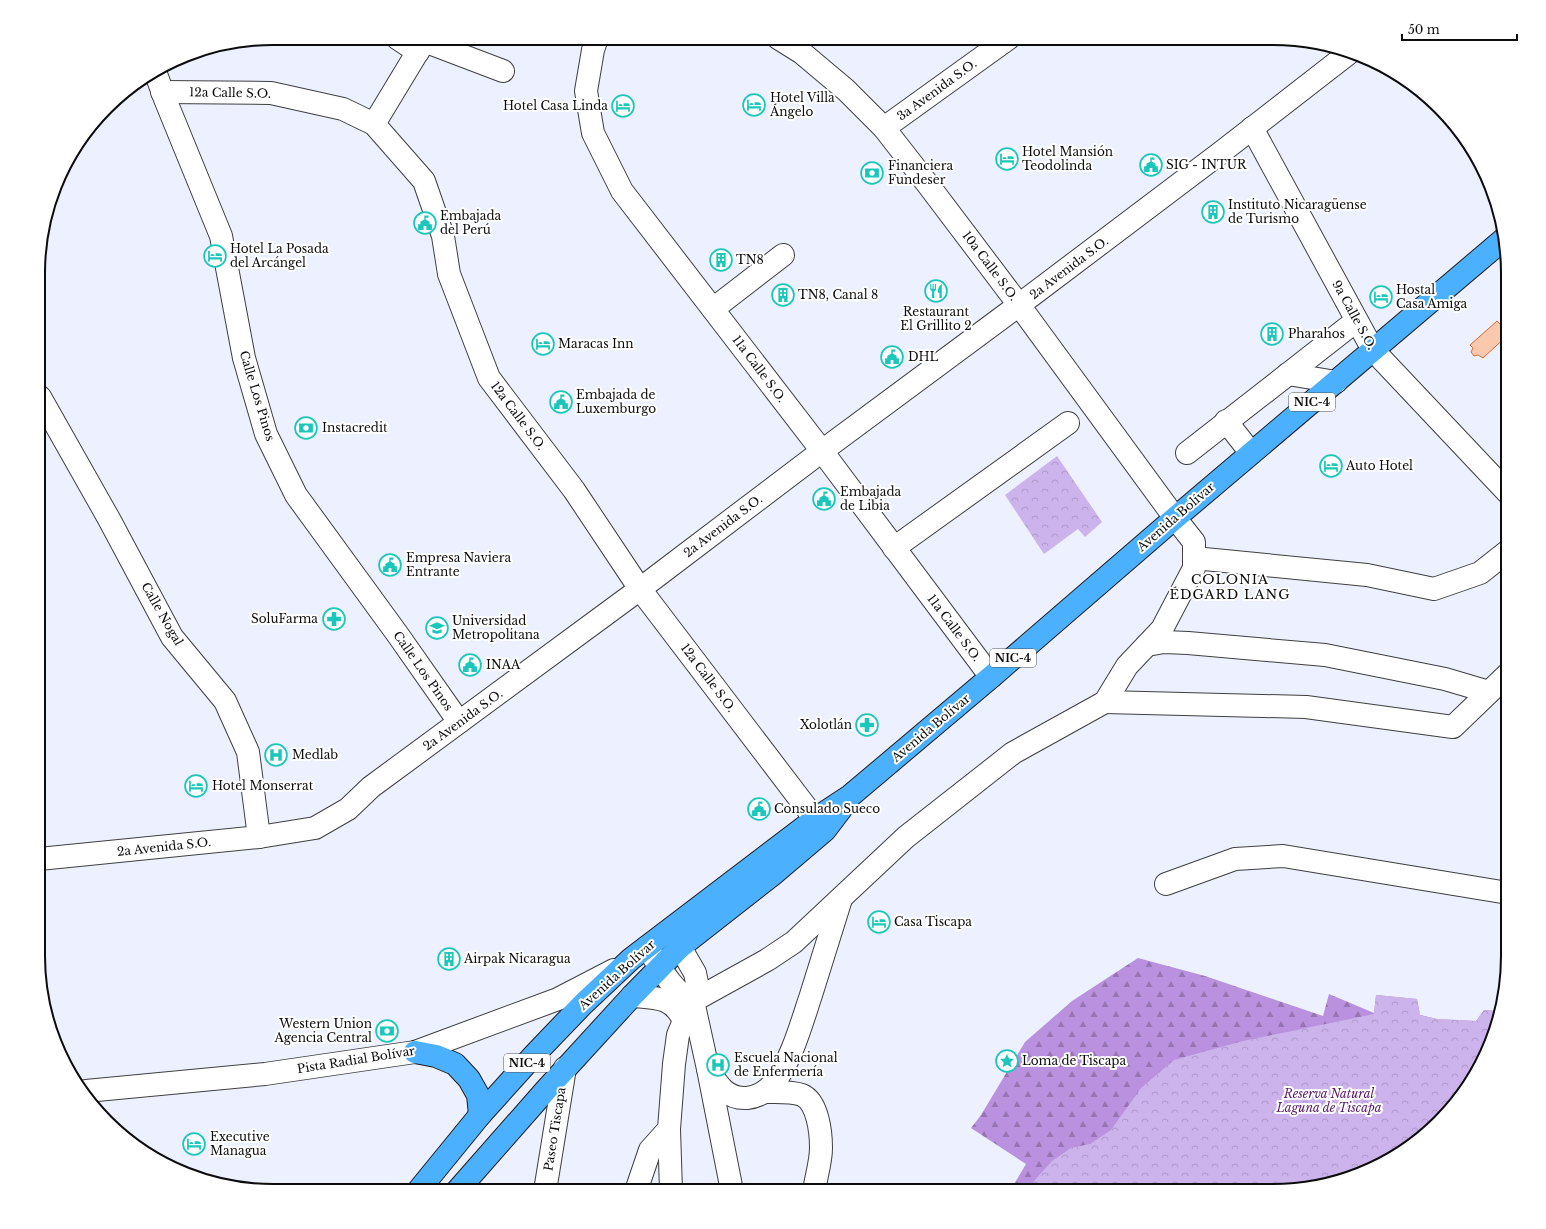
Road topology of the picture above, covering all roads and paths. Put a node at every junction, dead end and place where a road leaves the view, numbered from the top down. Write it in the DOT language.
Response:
graph roads {
  1 [pos="421,45"];
  2 [pos="425,45"];
  3 [pos="595,45"];
  4 [pos="789,45"];
  5 [pos="999,45"];
  6 [pos="1344,57"];
  7 [pos="503,71"];
  8 [pos="159,83"];
  9 [pos="374,124"];
  10 [pos="884,128"];
  11 [pos="1252,128"];
  12 [pos="1499,243"];
  13 [pos="783,255"];
  14 [pos="1019,305"];
  15 [pos="713,309"];
  16 [pos="1356,321"];
  17 [pos="1373,350"];
  18 [pos="1288,374"];
  19 [pos="1336,382"];
  20 [pos="45,406"];
  21 [pos="1226,421"];
  22 [pos="1068,423"];
  23 [pos="822,451"];
  24 [pos="1186,453"];
  25 [pos="1251,454"];
  26 [pos="1501,487"];
  27 [pos="1174,518"];
  28 [pos="894,548"];
  29 [pos="1501,556"];
  30 [pos="1194,558"];
  31 [pos="640,589"];
  32 [pos="1147,645"];
  33 [pos="991,677"];
  34 [pos="1501,681"];
  35 [pos="1489,692"];
  36 [pos="1105,702"];
  37 [pos="459,722"];
  38 [pos="850,796"];
  39 [pos="815,819"];
  40 [pos="260,837"];
  41 [pos="45,858"];
  42 [pos="785,863"];
  43 [pos="1166,884"];
  44 [pos="1501,892"];
  45 [pos="841,899"];
  46 [pos="680,947"];
  47 [pos="639,953"];
  48 [pos="660,967"];
  49 [pos="632,996"];
  50 [pos="688,1011"];
  51 [pos="415,1052"];
  52 [pos="565,1068"];
  53 [pos="708,1069"];
  54 [pos="89,1091"];
  55 [pos="544,1091"];
  56 [pos="765,1092"];
  57 [pos="480,1115"];
  58 [pos="669,1129"];
  59 [pos="424,1184"];
  60 [pos="463,1184"];
  61 [pos="541,1184"];
  62 [pos="546,1184"];
  63 [pos="638,1184"];
  64 [pos="671,1184"];
  65 [pos="731,1184"];
  66 [pos="815,1184"];
  1 -- 9 [label="street"];
  2 -- 7 [label="street"];
  3 -- 15 [label="street, 11a Calle S.O."];
  4 -- 10 [label="street, 10a Calle S.O."];
  5 -- 10 [label="street, 3a Avenida S.O."];
  6 -- 11 [label="street, 2a Avenida S.O."];
  8 -- 9 [label="street, 12a Calle S.O."];
  8 -- 37 [label="street, Calle Los Pinos"];
  9 -- 31 [label="street, 12a Calle S.O."];
  10 -- 14 [label="street, 10a Calle S.O."];
  11 -- 14 [label="street, 2a Avenida S.O."];
  11 -- 16 [label="street, 9a Calle S.O."];
  12 -- 17 [label="highway, Avenida Bolívar / NIC-4"];
  13 -- 15 [label="street"];
  14 -- 23 [label="street, 2a Avenida S.O."];
  14 -- 27 [label="street, 10a Calle S.O."];
  15 -- 23 [label="street, 11a Calle S.O."];
  16 -- 17 [label="street, 9a Calle S.O."];
  16 -- 18 [label="street"];
  17 -- 19 [label="highway, Avenida Bolívar / NIC-4"];
  17 -- 26 [label="street, 9a Calle S.O."];
  18 -- 19 [label="street"];
  18 -- 21 [label="street"];
  19 -- 25 [label="highway, Avenida Bolívar / NIC-4"];
  20 -- 40 [label="street, Calle Nogal"];
  21 -- 24 [label="street"];
  21 -- 25 [label="street"];
  22 -- 28 [label="street"];
  23 -- 28 [label="street, 11a Calle S.O."];
  23 -- 31 [label="street, 2a Avenida S.O."];
  25 -- 27 [label="highway, Avenida Bolívar / NIC-4"];
  27 -- 30 [label="street, 10a Calle S.O."];
  27 -- 33 [label="highway, Avenida Bolívar / NIC-4"];
  28 -- 33 [label="street, 11a Calle S.O."];
  29 -- 30 [label="street"];
  30 -- 32 [label="street"];
  31 -- 37 [label="street, 2a Avenida S.O."];
  31 -- 39 [label="street, 12a Calle S.O."];
  32 -- 35 [label="street"];
  32 -- 36 [label="street"];
  33 -- 38 [label="highway, Avenida Bolívar / NIC-4"];
  34 -- 35 [label="street"];
  35 -- 36 [label="street"];
  36 -- 45 [label="street"];
  37 -- 40 [label="street, 2a Avenida S.O."];
  38 -- 39 [label="highway, Avenida Bolívar / NIC-4"];
  38 -- 42 [label="highway, Avenida Bolívar / NIC-4"];
  39 -- 42 [label="highway"];
  39 -- 47 [label="highway, Avenida Bolívar / NIC-4"];
  40 -- 41 [label="street, 2a Avenida S.O."];
  42 -- 46 [label="highway, Avenida Bolívar / NIC-4"];
  43 -- 44 [label="street"];
  45 -- 50 [label="street"];
  45 -- 56 [label="street"];
  46 -- 48 [label="highway, Avenida Bolívar / NIC-4"];
  46 -- 50 [label="street"];
  47 -- 48 [label="street"];
  47 -- 51 [label="street, Pista Radial Bolívar"];
  47 -- 57 [label="highway, Avenida Bolívar / NIC-4"];
  48 -- 49 [label="highway, Avenida Bolívar / NIC-4"];
  48 -- 50 [label="street"];
  49 -- 50 [label="street"];
  49 -- 52 [label="highway, Avenida Bolívar / NIC-4"];
  50 -- 53 [label="street"];
  50 -- 58 [label="street"];
  51 -- 54 [label="street, Pista Radial Bolívar"];
  51 -- 57 [label="highway"];
  52 -- 55 [label="highway, Avenida Bolívar / NIC-4"];
  52 -- 62 [label="street, Paseo Tiscapa"];
  53 -- 56 [label="street"];
  53 -- 65 [label="street"];
  55 -- 60 [label="highway, Avenida Bolívar / NIC-4"];
  55 -- 61 [label="street, Paseo Tiscapa"];
  56 -- 66 [label="street"];
  57 -- 59 [label="highway, Avenida Bolívar / NIC-4"];
  58 -- 63 [label="street"];
  58 -- 64 [label="street"];
}
